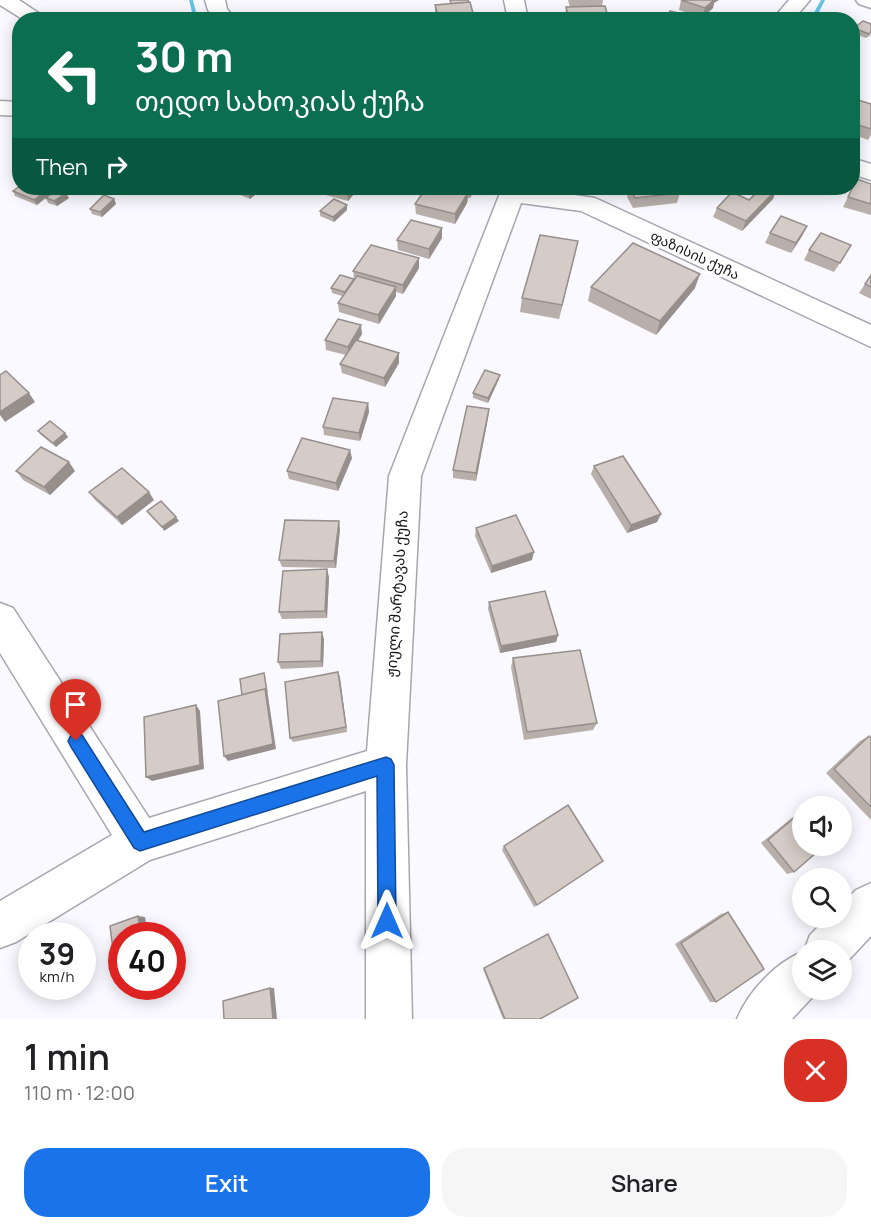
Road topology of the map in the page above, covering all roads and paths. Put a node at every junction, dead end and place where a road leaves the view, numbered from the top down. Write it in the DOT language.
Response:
graph roads {
  1 [pos="5,0"];
  2 [pos="800,0"];
  3 [pos="866,0"];
  4 [pos="871,2"];
  5 [pos="25,12"];
  6 [pos="789,12"];
  7 [pos="511,195"];
  8 [pos="539,195"];
  9 [pos="871,337"];
  10 [pos="0,620"];
  11 [pos="386,765"];
  12 [pos="140,842"];
  13 [pos="871,905"];
  14 [pos="0,926"];
  15 [pos="837,940"];
  16 [pos="792,985"];
  17 [pos="389,1019"];
  18 [pos="760,1019"];
  1 -- 5 [label="street"];
  2 -- 6 [label="street"];
  3 -- 4 [label="street"];
  7 -- 11 [label="street, ჟიული შარტავას ქუჩა"];
  8 -- 9 [label="street, ფაზისის ქუჩა"];
  10 -- 12 [label="street"];
  11 -- 12 [label="street"];
  11 -- 17 [label="street, ჟიული შარტავას ქუჩა"];
  12 -- 14 [label="street"];
  13 -- 15 [label="street"];
  16 -- 18 [label="street"];
}
